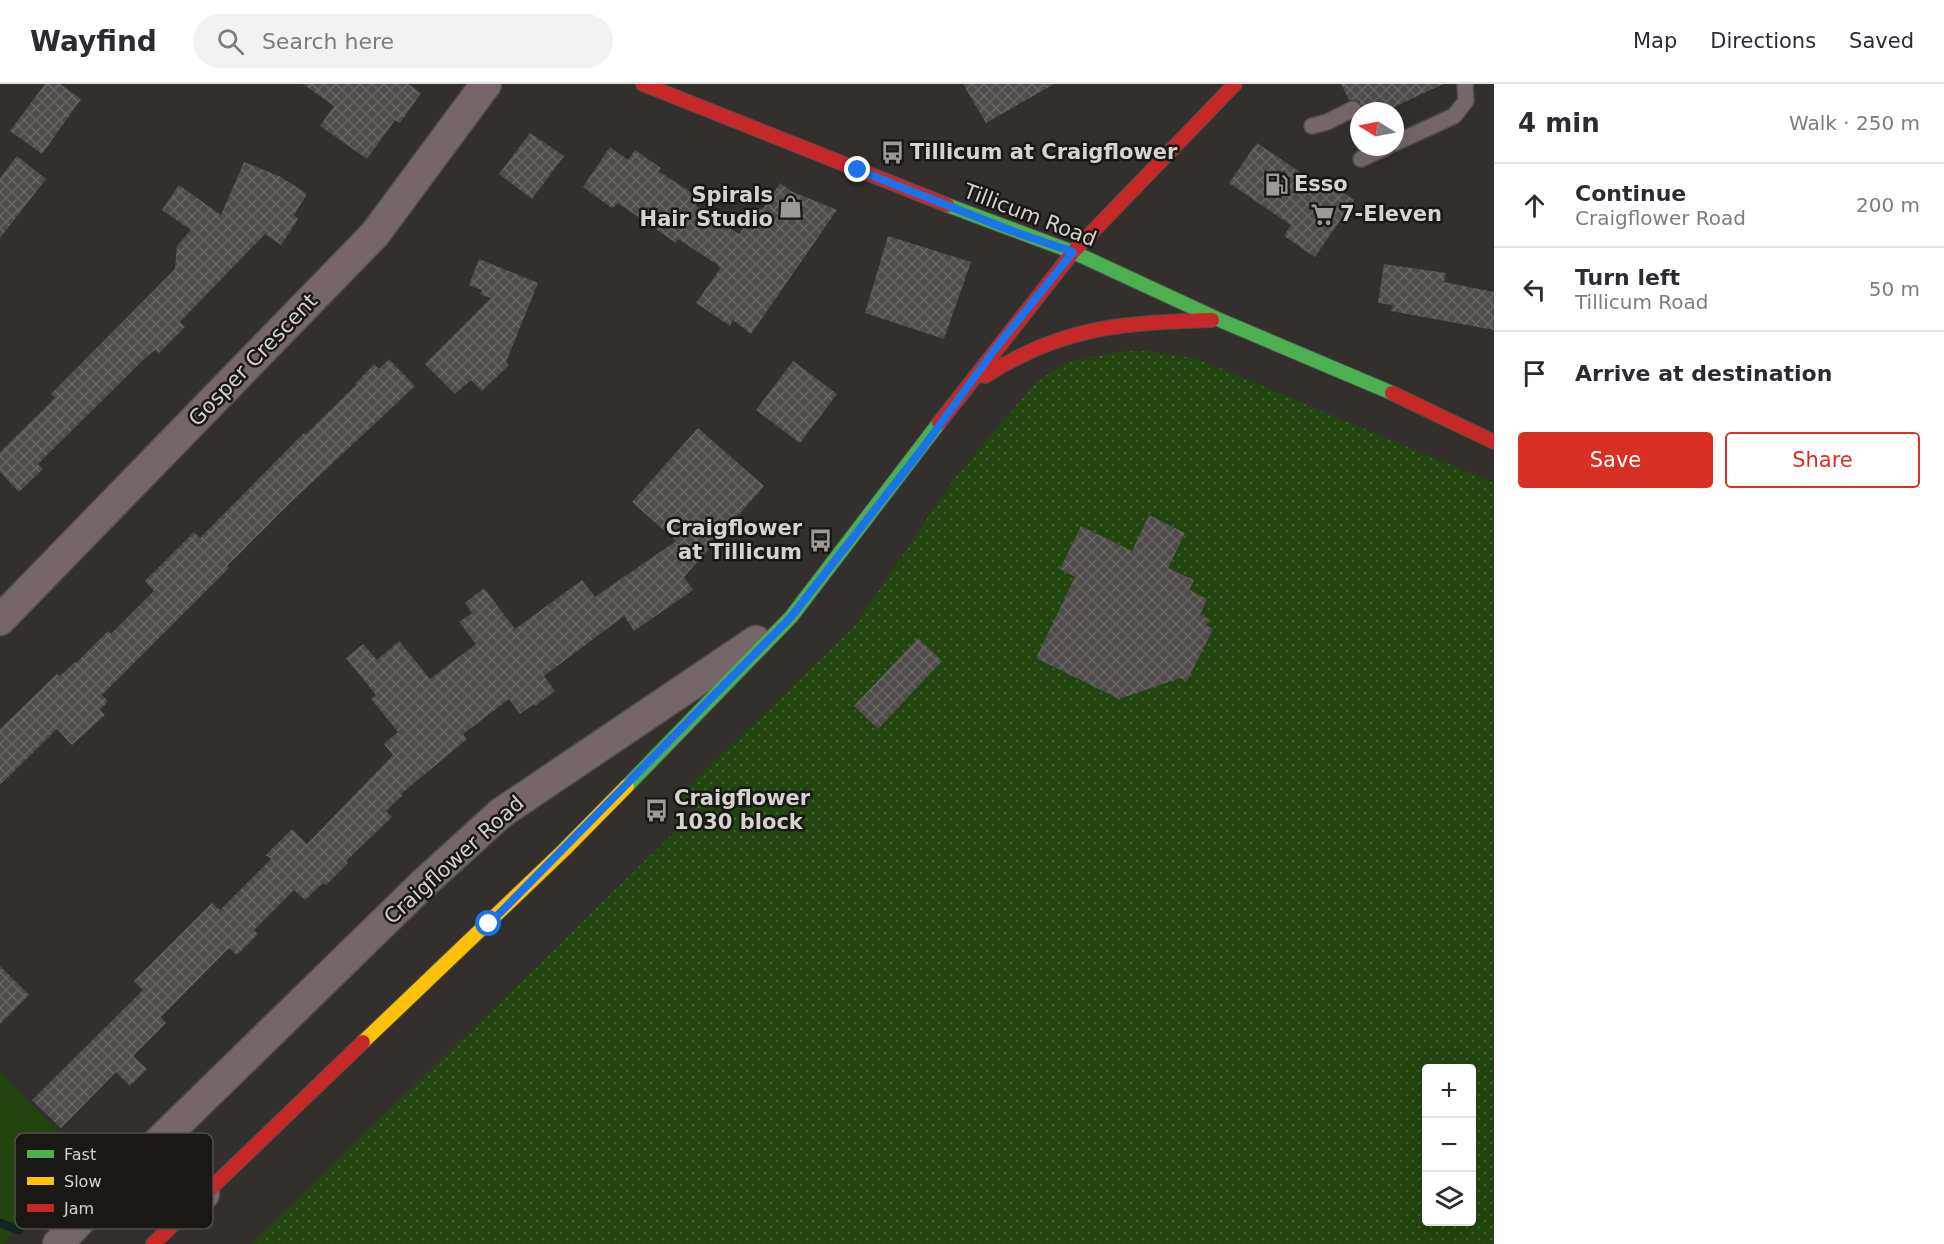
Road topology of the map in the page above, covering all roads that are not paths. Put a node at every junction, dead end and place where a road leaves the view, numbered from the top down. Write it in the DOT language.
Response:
graph roads {
  1 [pos="486,84"];
  2 [pos="644,84"];
  3 [pos="1235,84"];
  4 [pos="1465,84"];
  5 [pos="1350,110"];
  6 [pos="1312,126"];
  7 [pos="1404,139"];
  8 [pos="1368,156"];
  9 [pos="1361,159"];
  10 [pos="1073,252"];
  11 [pos="1220,320"];
  12 [pos="938,425"];
  13 [pos="1494,442"];
  14 [pos="791,617"];
  15 [pos="0,620"];
  16 [pos="169,1133"];
  17 [pos="213,1185"];
  18 [pos="73,1229"];
  19 [pos="168,1229"];
  20 [pos="58,1244"];
  21 [pos="153,1244"];
  1 -- 15 [label="street, Gosper Crescent"];
  2 -- 10 [label="main road, Tillicum Road"];
  3 -- 10 [label="main road, Craigflower Road"];
  4 -- 7 [label="lane"];
  5 -- 6 [label="lane"];
  8 -- 9 [label="lane"];
  10 -- 11 [label="main road, Tillicum Road"];
  10 -- 12 [label="main road, Craigflower Road"];
  11 -- 12 [label="main road"];
  11 -- 13 [label="main road, Tillicum Road"];
  12 -- 14 [label="main road, Craigflower Road"];
  14 -- 16 [label="street, Craigflower Road"];
  14 -- 17 [label="main road, Craigflower Road"];
  18 -- 20 [label="street, Craigflower Road"];
  19 -- 21 [label="main road, Craigflower Road"];
}
